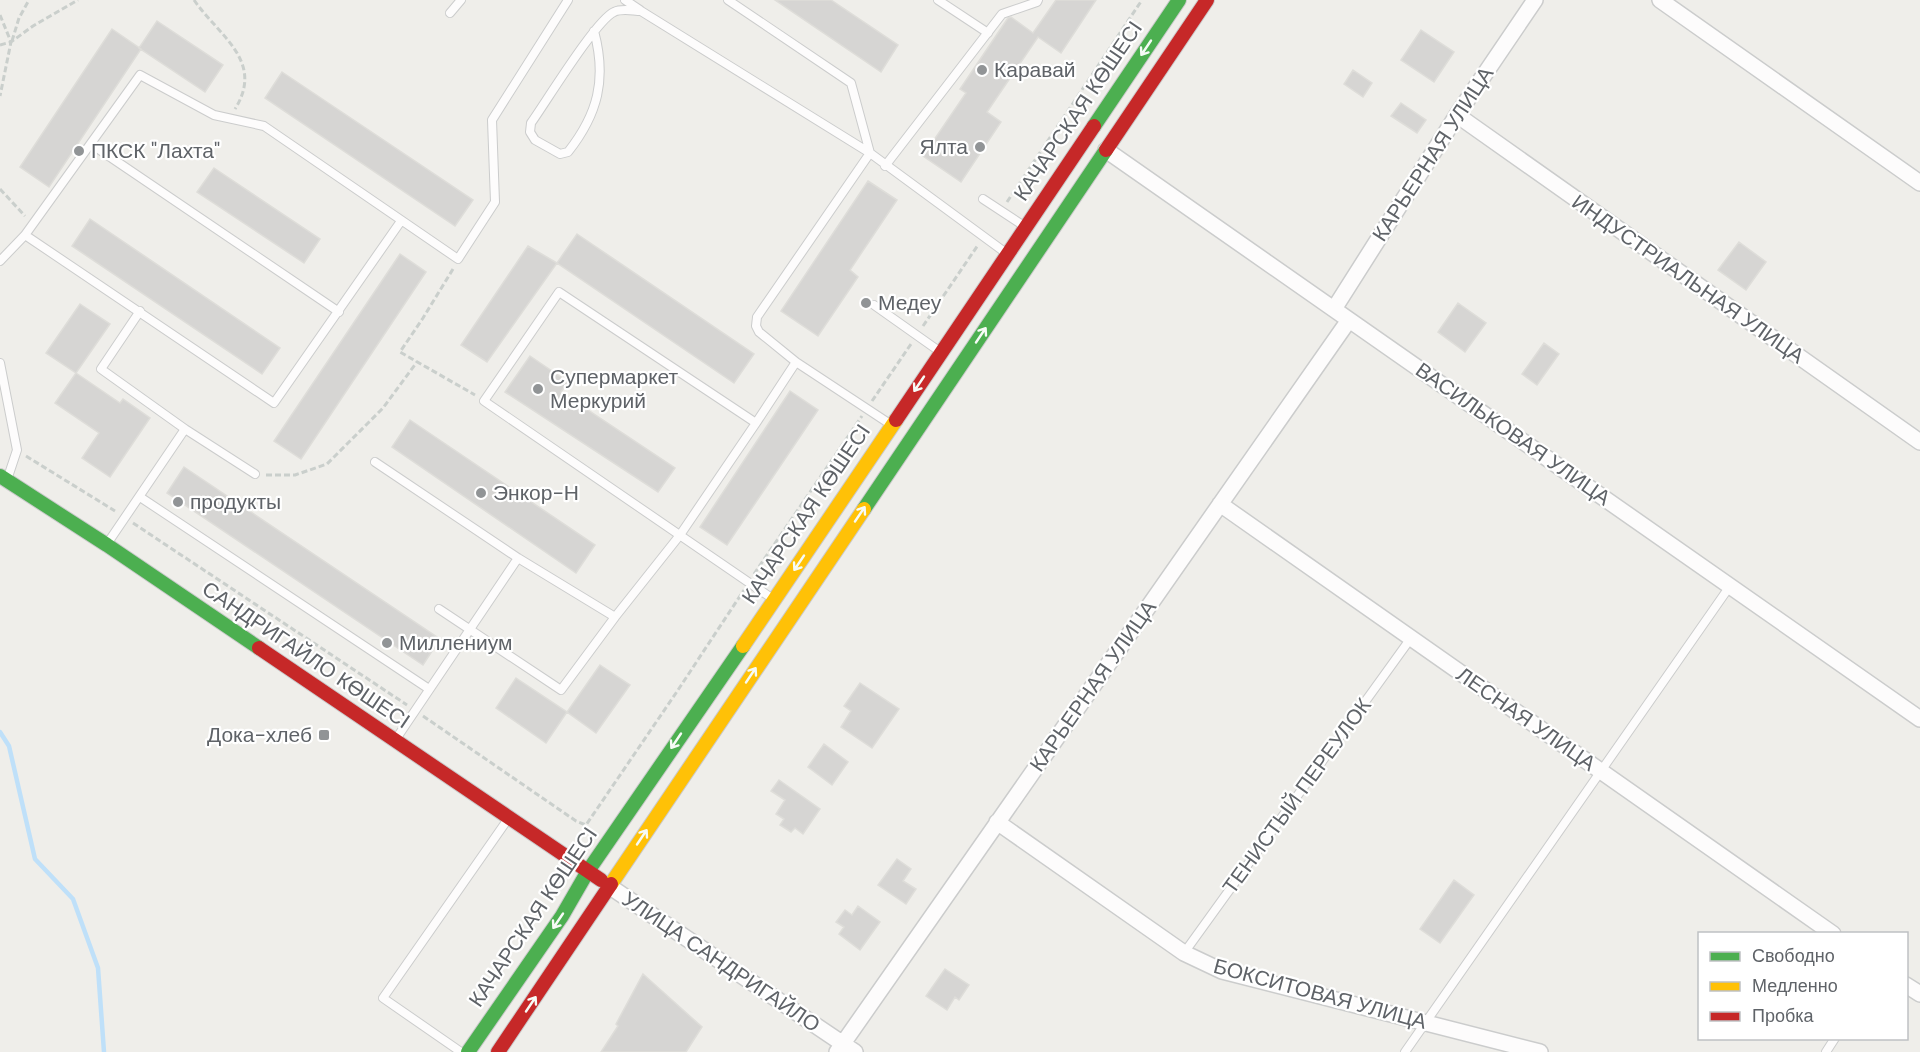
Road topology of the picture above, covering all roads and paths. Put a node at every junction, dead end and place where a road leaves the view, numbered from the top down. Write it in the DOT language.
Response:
graph roads {
  1 [pos="29,0"];
  2 [pos="78,0"];
  3 [pos="194,0"];
  4 [pos="461,0"];
  5 [pos="568,0"];
  6 [pos="625,0"];
  7 [pos="728,0"];
  8 [pos="938,0"];
  9 [pos="1038,0"];
  10 [pos="1142,0"];
  11 [pos="1179,0"];
  12 [pos="1207,0"];
  13 [pos="1535,0"];
  14 [pos="1660,0"];
  15 [pos="641,11"];
  16 [pos="450,13"];
  17 [pos="0,15"];
  18 [pos="594,32"];
  19 [pos="988,33"];
  20 [pos="11,42"];
  21 [pos="0,45"];
  22 [pos="0,96"];
  23 [pos="1457,115"];
  24 [pos="229,118"];
  25 [pos="91,144"];
  26 [pos="1106,150"];
  27 [pos="870,153"];
  28 [pos="885,166"];
  29 [pos="1920,183"];
  30 [pos="0,189"];
  31 [pos="982,199"];
  32 [pos="1001,211"];
  33 [pos="401,221"];
  34 [pos="33,224"];
  35 [pos="1026,227"];
  36 [pos="25,235"];
  37 [pos="983,237"];
  38 [pos="1007,254"];
  39 [pos="458,259"];
  40 [pos="0,261"];
  41 [pos="874,305"];
  42 [pos="1334,309"];
  43 [pos="140,311"];
  44 [pos="339,312"];
  45 [pos="1349,320"];
  46 [pos="917,335"];
  47 [pos="944,347"];
  48 [pos="967,356"];
  49 [pos="417,362"];
  50 [pos="796,362"];
  51 [pos="0,363"];
  52 [pos="484,401"];
  53 [pos="868,408"];
  54 [pos="756,423"];
  55 [pos="891,425"];
  56 [pos="185,429"];
  57 [pos="1920,442"];
  58 [pos="17,450"];
  59 [pos="375,462"];
  60 [pos="255,474"];
  61 [pos="3,479"];
  62 [pos="140,497"];
  63 [pos="1220,504"];
  64 [pos="126,518"];
  65 [pos="680,535"];
  66 [pos="107,545"];
  67 [pos="518,558"];
  68 [pos="749,582"];
  69 [pos="1730,586"];
  70 [pos="775,600"];
  71 [pos="439,609"];
  72 [pos="615,617"];
  73 [pos="470,631"];
  74 [pos="1410,638"];
  75 [pos="429,689"];
  76 [pos="415,710"];
  77 [pos="1920,719"];
  78 [pos="690,722"];
  79 [pos="710,736"];
  80 [pos="395,741"];
  81 [pos="1602,771"];
  82 [pos="508,817"];
  83 [pos="997,822"];
  84 [pos="588,871"];
  85 [pos="609,886"];
  86 [pos="1832,932"];
  87 [pos="1184,953"];
  88 [pos="1425,1023"];
  89 [pos="845,1049"];
  90 [pos="461,1052"];
  91 [pos="468,1052"];
  92 [pos="498,1052"];
  93 [pos="1405,1052"];
  94 [pos="1539,1052"];
  1 -- 20 [label="path"];
  2 -- 20 [label="path"];
  3 -- 24 [label="path"];
  4 -- 16 [label="lane"];
  5 -- 39 [label="lane"];
  6 -- 15 [label="lane"];
  7 -- 27 [label="lane"];
  8 -- 19 [label="lane"];
  9 -- 19 [label="lane"];
  10 -- 32 [label="path"];
  11 -- 35 [label="main road, КАЧАРСКАЯ КӨШЕСІ, one-way"];
  12 -- 26 [label="main road"];
  13 -- 23 [label="street, КАРЬЕРНАЯ УЛИЦА"];
  14 -- 29 [label="street"];
  15 -- 18 [label="lane"];
  15 -- 27 [label="lane"];
  17 -- 20 [label="path"];
  18 -- 18 [label="lane"];
  19 -- 28 [label="lane"];
  20 -- 21 [label="path"];
  20 -- 22 [label="path"];
  23 -- 42 [label="street, КАРЬЕРНАЯ УЛИЦА"];
  23 -- 57 [label="street, ИНДУСТРИАЛЬНАЯ УЛИЦА"];
  24 -- 25 [label="lane"];
  24 -- 33 [label="lane"];
  25 -- 34 [label="lane"];
  25 -- 44 [label="lane"];
  26 -- 42 [label="street, ВАСИЛЬКОВАЯ УЛИЦА"];
  48 -- 26 [label="main road, one-way"];
  27 -- 28 [label="lane"];
  27 -- 50 [label="lane"];
  28 -- 37 [label="lane"];
  30 -- 34 [label="path"];
  31 -- 32 [label="lane"];
  32 -- 35 [label="lane"];
  33 -- 39 [label="lane"];
  33 -- 44 [label="lane"];
  34 -- 36 [label="lane"];
  35 -- 38 [label="main road, КАЧАРСКАЯ КӨШЕСІ"];
  36 -- 40 [label="lane"];
  36 -- 43 [label="lane"];
  37 -- 38 [label="lane"];
  37 -- 46 [label="path"];
  38 -- 47 [label="main road, КАЧАРСКАЯ КӨШЕСІ"];
  39 -- 49 [label="path"];
  41 -- 46 [label="lane"];
  42 -- 45 [label="street, ВАСИЛЬКОВАЯ УЛИЦА"];
  43 -- 44 [label="lane"];
  43 -- 56 [label="lane"];
  45 -- 63 [label="street, КАРЬЕРНАЯ УЛИЦА"];
  45 -- 69 [label="street, ВАСИЛЬКОВАЯ УЛИЦА"];
  46 -- 47 [label="lane"];
  46 -- 53 [label="path"];
  47 -- 48 [label="street"];
  47 -- 55 [label="main road, КАЧАРСКАЯ КӨШЕСІ, one-way"];
  79 -- 48 [label="main road, one-way"];
  49 -- 52 [label="path"];
  49 -- 60 [label="path"];
  50 -- 53 [label="lane"];
  50 -- 54 [label="lane"];
  51 -- 58 [label="lane"];
  52 -- 54 [label="lane"];
  52 -- 65 [label="lane"];
  53 -- 55 [label="lane"];
  53 -- 68 [label="path"];
  54 -- 65 [label="lane"];
  55 -- 70 [label="main road, КАЧАРСКАЯ КӨШЕСІ, one-way"];
  56 -- 60 [label="lane"];
  56 -- 62 [label="lane"];
  58 -- 61 [label="lane"];
  58 -- 64 [label="path"];
  59 -- 67 [label="lane"];
  61 -- 66 [label="main road, САНДРИГАЙЛО КӨШЕСІ"];
  62 -- 64 [label="lane"];
  62 -- 75 [label="lane"];
  63 -- 74 [label="street, ЛЕСНАЯ УЛИЦА"];
  63 -- 83 [label="street, КАРЬЕРНАЯ УЛИЦА"];
  64 -- 66 [label="lane"];
  64 -- 76 [label="path"];
  65 -- 68 [label="lane"];
  65 -- 72 [label="lane"];
  66 -- 80 [label="main road, САНДРИГАЙЛО КӨШЕСІ"];
  67 -- 72 [label="lane"];
  67 -- 73 [label="lane"];
  68 -- 70 [label="lane"];
  68 -- 76 [label="path"];
  69 -- 77 [label="street, ВАСИЛЬКОВАЯ УЛИЦА"];
  69 -- 81 [label="lane"];
  70 -- 78 [label="main road, КАЧАРСКАЯ КӨШЕСІ"];
  71 -- 73 [label="lane"];
  72 -- 73 [label="lane"];
  73 -- 75 [label="lane"];
  74 -- 81 [label="street, ЛЕСНАЯ УЛИЦА"];
  74 -- 87 [label="lane, ТЕНИСТЫЙ ПЕРЕУЛОК"];
  75 -- 76 [label="lane"];
  76 -- 80 [label="lane"];
  78 -- 79 [label="street"];
  78 -- 84 [label="main road, КАЧАРСКАЯ КӨШЕСІ, one-way"];
  85 -- 79 [label="main road, one-way"];
  80 -- 82 [label="main road, САНДРИГАЙЛО КӨШЕСІ"];
  81 -- 86 [label="street, ЛЕСНАЯ УЛИЦА"];
  81 -- 88 [label="lane"];
  82 -- 84 [label="main road, САНДРИГАЙЛО КӨШЕСІ"];
  82 -- 90 [label="lane"];
  83 -- 87 [label="street, БОКСИТОВАЯ УЛИЦА"];
  83 -- 89 [label="street, КАРЬЕРНАЯ УЛИЦА"];
  84 -- 85 [label="main road, УЛИЦА САНДРИГАЙЛО"];
  84 -- 91 [label="main road, КАЧАРСКАЯ КӨШЕСІ, one-way"];
  85 -- 89 [label="street, УЛИЦА САНДРИГАЙЛО"];
  92 -- 85 [label="main road, one-way"];
  87 -- 88 [label="street, БОКСИТОВАЯ УЛИЦА"];
  88 -- 93 [label="lane"];
  88 -- 94 [label="street, БОКСИТОВАЯ УЛИЦА"];
}
